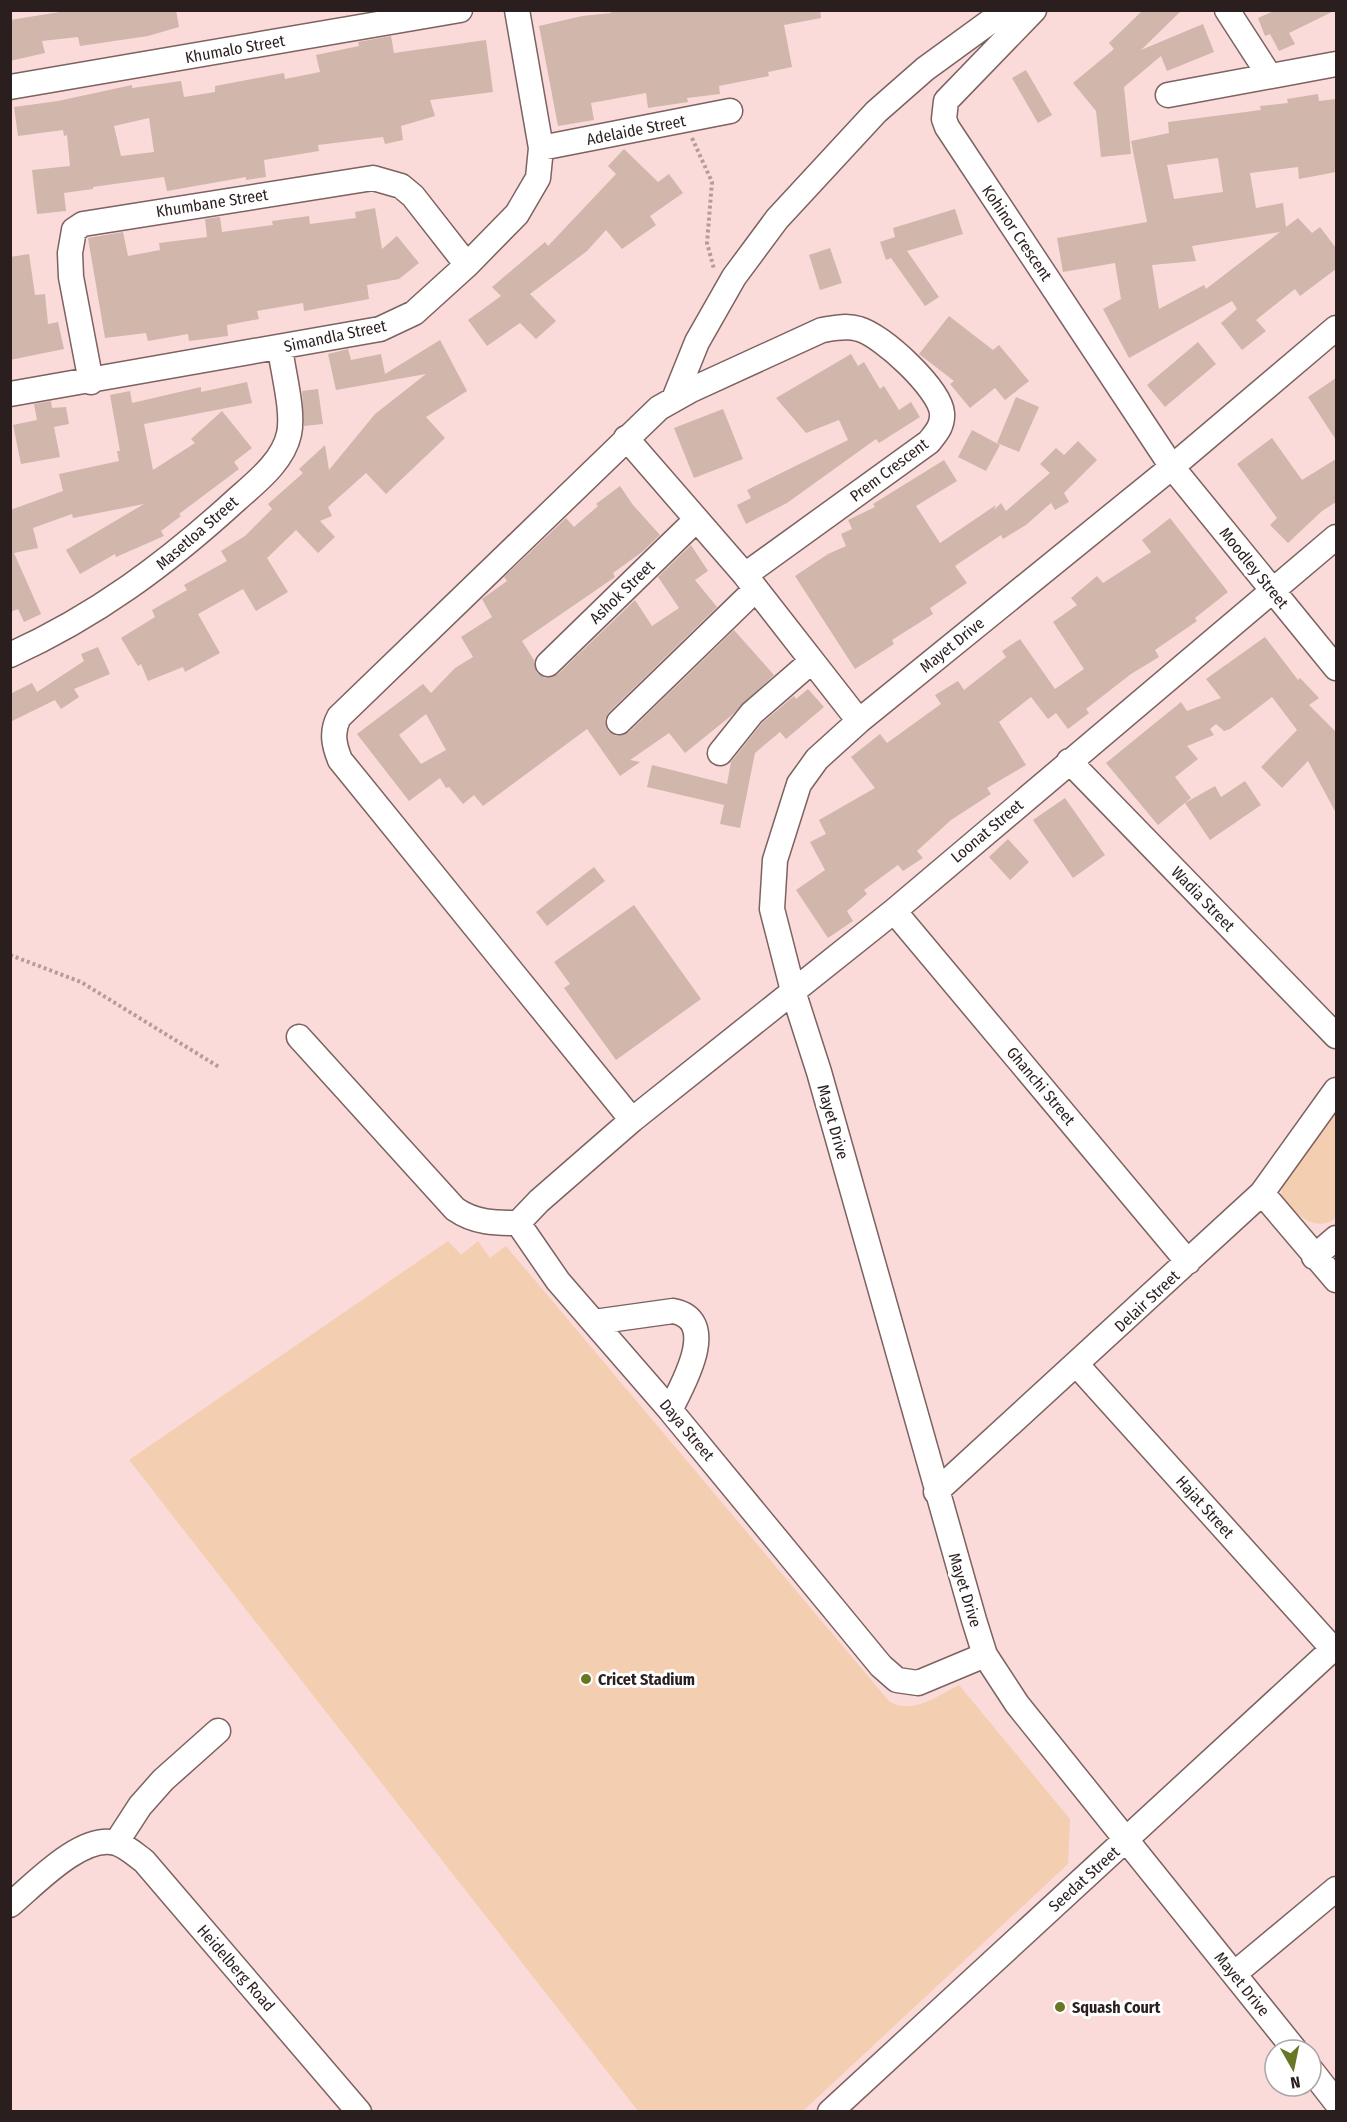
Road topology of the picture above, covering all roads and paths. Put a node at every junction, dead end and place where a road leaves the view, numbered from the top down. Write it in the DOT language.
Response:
graph roads {
  1 [pos="460,10"];
  2 [pos="517,10"];
  3 [pos="1006,10"];
  4 [pos="1034,10"];
  5 [pos="1227,10"];
  6 [pos="1336,64"];
  7 [pos="1269,75"];
  8 [pos="10,87"];
  9 [pos="1168,95"];
  10 [pos="730,111"];
  11 [pos="684,121"];
  12 [pos="541,148"];
  13 [pos="467,265"];
  14 [pos="714,279"];
  15 [pos="1336,328"];
  16 [pos="280,348"];
  17 [pos="91,382"];
  18 [pos="10,394"];
  19 [pos="674,399"];
  20 [pos="626,438"];
  21 [pos="1172,467"];
  22 [pos="696,520"];
  23 [pos="1336,537"];
  24 [pos="751,582"];
  25 [pos="1272,591"];
  26 [pos="10,655"];
  27 [pos="812,661"];
  28 [pos="548,664"];
  29 [pos="1336,668"];
  30 [pos="859,721"];
  31 [pos="619,722"];
  32 [pos="720,753"];
  33 [pos="1069,761"];
  34 [pos="894,911"];
  35 [pos="10,956"];
  36 [pos="793,991"];
  37 [pos="1336,1036"];
  38 [pos="299,1037"];
  39 [pos="219,1067"];
  40 [pos="1336,1090"];
  41 [pos="632,1120"];
  42 [pos="1262,1193"];
  43 [pos="518,1223"];
  44 [pos="1336,1238"];
  45 [pos="1314,1257"];
  46 [pos="1188,1262"];
  47 [pos="1336,1280"];
  48 [pos="594,1322"];
  49 [pos="1077,1365"];
  50 [pos="670,1410"];
  51 [pos="936,1492"];
  52 [pos="1335,1647"];
  53 [pos="985,1655"];
  54 [pos="218,1731"];
  55 [pos="1126,1841"];
  56 [pos="110,1843"];
  57 [pos="1336,1889"];
  58 [pos="10,1905"];
  59 [pos="1234,1974"];
  60 [pos="1285,2038"];
  61 [pos="1323,2085"];
  62 [pos="1336,2102"];
  63 [pos="358,2112"];
  64 [pos="830,2112"];
  1 -- 8 [label="street, Khumalo Street"];
  2 -- 12 [label="street, Simandla Street"];
  3 -- 19 [label="street"];
  4 -- 21 [label="street, Kohinor Crescent"];
  5 -- 7 [label="street"];
  6 -- 7 [label="street"];
  7 -- 9 [label="street"];
  10 -- 11 [label="street, Adelaide Street"];
  11 -- 12 [label="street, Adelaide Street"];
  11 -- 14 [label="path"];
  12 -- 13 [label="street, Simandla Street"];
  13 -- 16 [label="street, Simandla Street"];
  13 -- 17 [label="street, Khumbane Street"];
  15 -- 21 [label="street, Mayet Drive"];
  16 -- 17 [label="street, Simandla Street"];
  16 -- 26 [label="street, Masetloa Street"];
  17 -- 18 [label="street, Simandla Street"];
  19 -- 20 [label="street, Prem Crescent"];
  19 -- 24 [label="street, Prem Crescent"];
  20 -- 22 [label="street"];
  20 -- 41 [label="street, Prem Crescent"];
  21 -- 25 [label="street, Moodley Street"];
  21 -- 30 [label="street, Mayet Drive"];
  22 -- 24 [label="street"];
  22 -- 28 [label="street, Ashok Street"];
  23 -- 25 [label="street, Loonat Street"];
  24 -- 27 [label="street"];
  24 -- 31 [label="street"];
  25 -- 29 [label="street, Moodley Street"];
  25 -- 33 [label="street, Loonat Street"];
  27 -- 30 [label="street"];
  27 -- 32 [label="street"];
  30 -- 36 [label="street, Mayet Drive"];
  33 -- 34 [label="street, Loonat Street"];
  33 -- 37 [label="street, Wadia Street"];
  34 -- 36 [label="street, Loonat Street"];
  34 -- 46 [label="street, Ghanchi Street"];
  35 -- 39 [label="path"];
  36 -- 41 [label="street, Loonat Street"];
  36 -- 51 [label="street, Mayet Drive"];
  38 -- 43 [label="street"];
  40 -- 42 [label="street, Delair Street"];
  41 -- 43 [label="street"];
  42 -- 45 [label="street"];
  42 -- 46 [label="street, Delair Street"];
  43 -- 48 [label="street, Daya Street"];
  44 -- 45 [label="street"];
  45 -- 47 [label="street"];
  46 -- 49 [label="street, Delair Street"];
  48 -- 50 [label="street, Daya Street"];
  48 -- 50 [label="street"];
  49 -- 51 [label="street, Delair Street"];
  49 -- 52 [label="street, Hajat Street"];
  50 -- 53 [label="street, Daya Street"];
  51 -- 53 [label="street, Mayet Drive"];
  52 -- 55 [label="street, Seedat Street"];
  53 -- 55 [label="street, Mayet Drive"];
  54 -- 56 [label="street"];
  55 -- 59 [label="street, Mayet Drive"];
  55 -- 64 [label="street, Seedat Street"];
  56 -- 58 [label="street"];
  56 -- 63 [label="street, Heidelberg Road"];
  57 -- 59 [label="street"];
  59 -- 60 [label="street, Mayet Drive"];
  61 -- 62 [label="street"];
}
